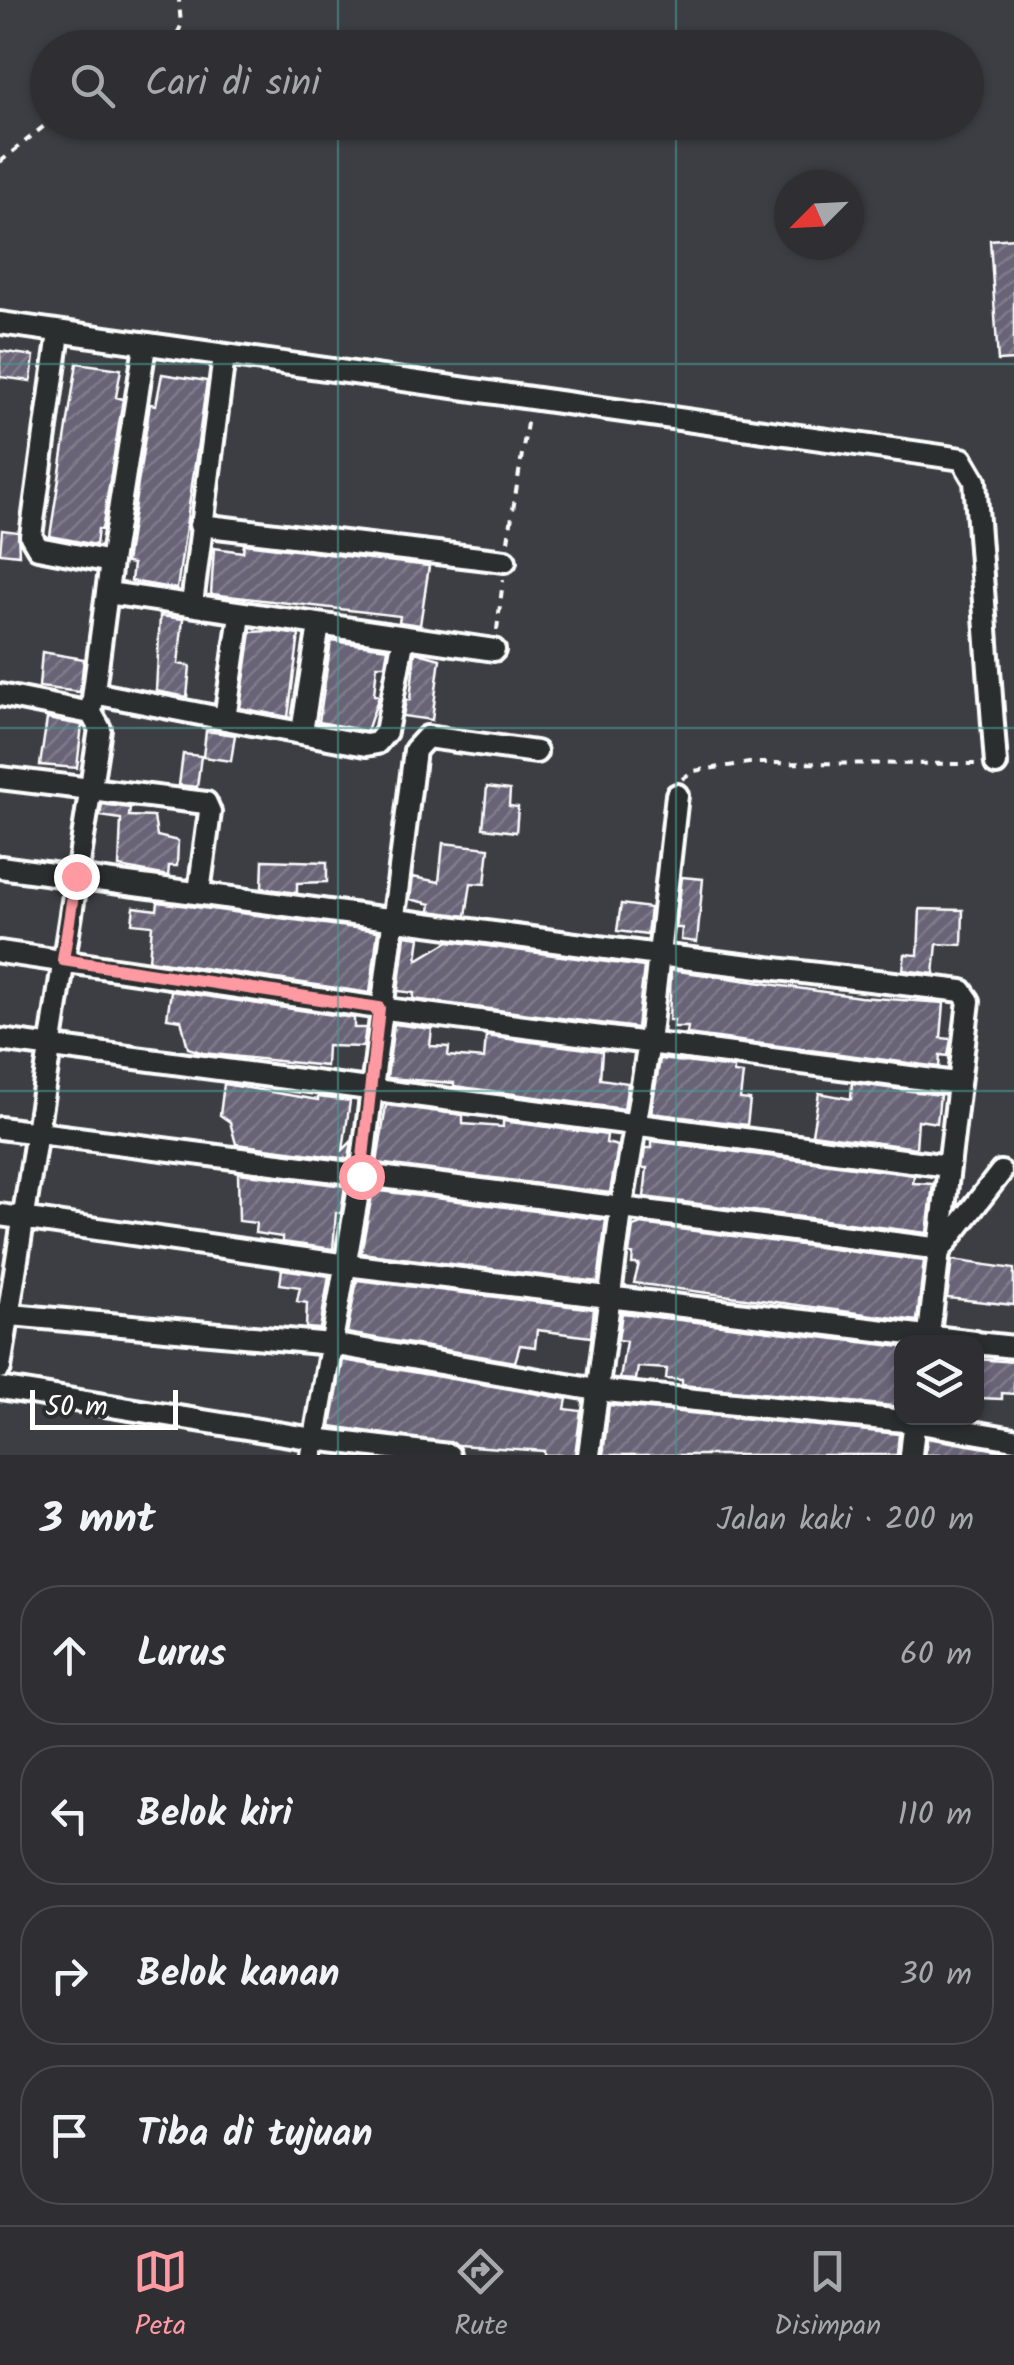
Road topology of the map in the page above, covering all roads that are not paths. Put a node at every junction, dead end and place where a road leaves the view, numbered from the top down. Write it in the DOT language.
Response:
graph roads {
  1 [pos="0,323"];
  2 [pos="59,334"];
  3 [pos="145,346"];
  4 [pos="224,356"];
  5 [pos="200,525"];
  6 [pos="505,561"];
  7 [pos="111,562"];
  8 [pos="108,593"];
  9 [pos="192,604"];
  10 [pos="240,614"];
  11 [pos="319,626"];
  12 [pos="404,637"];
  13 [pos="494,650"];
  14 [pos="0,695"];
  15 [pos="92,703"];
  16 [pos="225,719"];
  17 [pos="302,732"];
  18 [pos="536,752"];
  19 [pos="996,764"];
  20 [pos="0,778"];
  21 [pos="679,787"];
  22 [pos="88,790"];
  23 [pos="0,867"];
  24 [pos="76,876"];
  25 [pos="199,892"];
  26 [pos="392,917"];
  27 [pos="0,952"];
  28 [pos="658,956"];
  29 [pos="63,960"];
  30 [pos="379,1008"];
  31 [pos="0,1040"];
  32 [pos="649,1043"];
  33 [pos="52,1046"];
  34 [pos="956,1083"];
  35 [pos="368,1090"];
  36 [pos="634,1124"];
  37 [pos="0,1128"];
  38 [pos="36,1132"];
  39 [pos="948,1166"];
  40 [pos="1001,1172"];
  41 [pos="361,1176"];
  42 [pos="621,1211"];
  43 [pos="0,1215"];
  44 [pos="23,1218"];
  45 [pos="941,1249"];
  46 [pos="347,1265"];
  47 [pos="610,1296"];
  48 [pos="6,1314"];
  49 [pos="894,1335"];
  50 [pos="929,1335"];
  51 [pos="330,1344"];
  52 [pos="984,1344"];
  53 [pos="1014,1347"];
  54 [pos="0,1368"];
  55 [pos="0,1388"];
  56 [pos="596,1390"];
  57 [pos="894,1418"];
  58 [pos="914,1425"];
  59 [pos="941,1425"];
  60 [pos="1014,1439"];
  61 [pos="313,1447"];
  62 [pos="449,1455"];
  63 [pos="589,1455"];
  64 [pos="911,1455"];
  1 -- 2 [label="street"];
  2 -- 3 [label="street"];
  2 -- 7 [label="street"];
  3 -- 4 [label="street"];
  3 -- 7 [label="street"];
  4 -- 5 [label="street"];
  4 -- 19 [label="street"];
  5 -- 6 [label="street"];
  5 -- 9 [label="street"];
  7 -- 8 [label="street"];
  8 -- 9 [label="street"];
  8 -- 15 [label="street"];
  9 -- 10 [label="street"];
  10 -- 11 [label="street"];
  10 -- 16 [label="street"];
  11 -- 12 [label="street"];
  11 -- 17 [label="street"];
  12 -- 13 [label="street"];
  12 -- 17 [label="street"];
  14 -- 15 [label="street"];
  15 -- 16 [label="street"];
  15 -- 22 [label="street"];
  16 -- 17 [label="street"];
  18 -- 26 [label="street"];
  20 -- 22 [label="street"];
  21 -- 28 [label="street"];
  22 -- 24 [label="street"];
  22 -- 25 [label="street"];
  23 -- 24 [label="street"];
  24 -- 25 [label="street"];
  24 -- 29 [label="street"];
  25 -- 26 [label="street"];
  26 -- 28 [label="street"];
  26 -- 30 [label="street"];
  27 -- 29 [label="street"];
  28 -- 32 [label="street"];
  28 -- 34 [label="street"];
  29 -- 30 [label="street"];
  29 -- 33 [label="street"];
  30 -- 32 [label="street"];
  30 -- 35 [label="street"];
  31 -- 33 [label="street"];
  32 -- 34 [label="street"];
  32 -- 36 [label="street"];
  33 -- 35 [label="street"];
  33 -- 38 [label="street"];
  34 -- 39 [label="street"];
  35 -- 36 [label="street"];
  35 -- 41 [label="street"];
  36 -- 39 [label="street"];
  36 -- 42 [label="street"];
  37 -- 38 [label="street"];
  38 -- 41 [label="street"];
  38 -- 44 [label="street"];
  39 -- 45 [label="street"];
  40 -- 45 [label="street"];
  41 -- 42 [label="street"];
  41 -- 46 [label="street"];
  42 -- 45 [label="street"];
  42 -- 47 [label="street"];
  43 -- 44 [label="street"];
  44 -- 46 [label="street"];
  44 -- 48 [label="street"];
  45 -- 50 [label="street"];
  46 -- 47 [label="street"];
  46 -- 51 [label="street"];
  47 -- 49 [label="street"];
  47 -- 56 [label="street"];
  48 -- 51 [label="street"];
  48 -- 54 [label="street"];
  51 -- 56 [label="street"];
  51 -- 61 [label="street"];
  52 -- 53 [label="street"];
  55 -- 61 [label="street"];
  56 -- 57 [label="street"];
  56 -- 63 [label="street"];
  58 -- 64 [label="street"];
  59 -- 60 [label="street"];
  61 -- 62 [label="street"];
}
